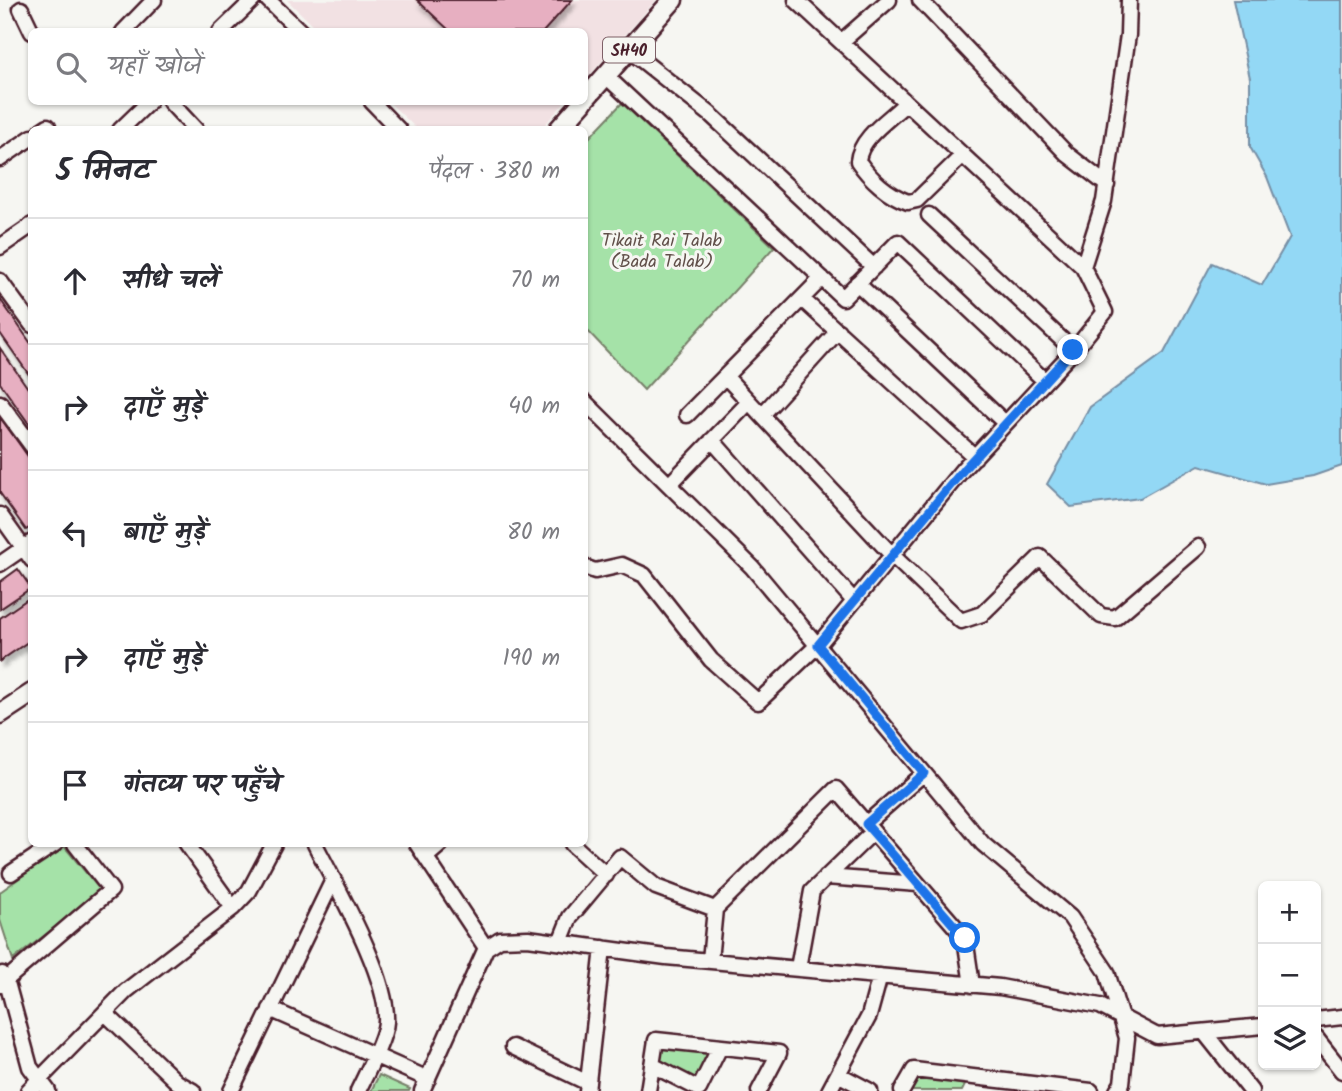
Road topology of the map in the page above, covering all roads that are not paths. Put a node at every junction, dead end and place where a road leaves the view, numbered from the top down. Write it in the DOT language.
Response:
graph roads {
  1 [pos="153,0"];
  2 [pos="253,0"];
  3 [pos="268,0"];
  4 [pos="673,0"];
  5 [pos="796,0"];
  6 [pos="889,0"];
  7 [pos="920,0"];
  8 [pos="1129,0"];
  9 [pos="21,9"];
  10 [pos="30,28"];
  11 [pos="127,28"];
  12 [pos="224,28"];
  13 [pos="297,28"];
  14 [pos="841,42"];
  15 [pos="629,50"];
  16 [pos="606,76"];
  17 [pos="588,96"];
  18 [pos="906,103"];
  19 [pos="146,105"];
  20 [pos="173,105"];
  21 [pos="375,105"];
  22 [pos="580,105"];
  23 [pos="124,126"];
  24 [pos="192,126"];
  25 [pos="395,126"];
  26 [pos="562,126"];
  27 [pos="28,140"];
  28 [pos="963,155"];
  29 [pos="0,159"];
  30 [pos="1107,185"];
  31 [pos="929,215"];
  32 [pos="28,228"];
  33 [pos="0,247"];
  34 [pos="874,267"];
  35 [pos="1083,267"];
  36 [pos="822,278"];
  37 [pos="0,281"];
  38 [pos="857,283"];
  39 [pos="802,299"];
  40 [pos="28,320"];
  41 [pos="838,331"];
  42 [pos="1073,350"];
  43 [pos="726,377"];
  44 [pos="1045,381"];
  45 [pos="749,402"];
  46 [pos="0,403"];
  47 [pos="588,405"];
  48 [pos="687,415"];
  49 [pos="762,415"];
  50 [pos="1005,423"];
  51 [pos="712,440"];
  52 [pos="28,441"];
  53 [pos="975,457"];
  54 [pos="669,485"];
  55 [pos="0,515"];
  56 [pos="1198,547"];
  57 [pos="28,549"];
  58 [pos="28,550"];
  59 [pos="892,555"];
  60 [pos="0,564"];
  61 [pos="588,569"];
  62 [pos="854,601"];
  63 [pos="818,645"];
  64 [pos="28,696"];
  65 [pos="0,714"];
  66 [pos="924,773"];
  67 [pos="869,828"];
  68 [pos="50,847"];
  69 [pos="77,847"];
  70 [pos="189,847"];
  71 [pos="272,847"];
  72 [pos="316,847"];
  73 [pos="419,847"];
  74 [pos="438,847"];
  75 [pos="575,847"];
  76 [pos="426,857"];
  77 [pos="11,873"];
  78 [pos="606,875"];
  79 [pos="826,877"];
  80 [pos="333,880"];
  81 [pos="918,884"];
  82 [pos="233,908"];
  83 [pos="715,909"];
  84 [pos="560,942"];
  85 [pos="486,948"];
  86 [pos="603,948"];
  87 [pos="710,960"];
  88 [pos="798,968"];
  89 [pos="880,976"];
  90 [pos="2,979"];
  91 [pos="972,985"];
  92 [pos="270,1009"];
  93 [pos="104,1013"];
  94 [pos="1119,1016"];
  95 [pos="1342,1017"];
  96 [pos="1321,1019"];
  97 [pos="1258,1027"];
  98 [pos="1204,1032"];
  99 [pos="1321,1044"];
  100 [pos="720,1047"];
  101 [pos="513,1048"];
  102 [pos="374,1056"];
  103 [pos="652,1065"];
  104 [pos="1342,1070"];
  105 [pos="838,1074"];
  106 [pos="977,1077"];
  107 [pos="43,1085"];
  108 [pos="425,1085"];
  109 [pos="587,1087"];
  110 [pos="1037,1088"];
  111 [pos="28,1091"];
  112 [pos="192,1091"];
  113 [pos="231,1091"];
  114 [pos="358,1091"];
  115 [pos="648,1091"];
  116 [pos="759,1091"];
  117 [pos="829,1091"];
  118 [pos="870,1091"];
  119 [pos="902,1091"];
  120 [pos="970,1091"];
  121 [pos="1091,1091"];
  122 [pos="1117,1091"];
  123 [pos="1251,1091"];
  1 -- 11 [label="street"];
  2 -- 12 [label="street"];
  3 -- 13 [label="street"];
  4 -- 15 [label="main road, SH40"];
  5 -- 14 [label="street"];
  6 -- 14 [label="street"];
  7 -- 30 [label="street"];
  8 -- 30 [label="street"];
  9 -- 10 [label="street"];
  14 -- 18 [label="street"];
  15 -- 16 [label="main road, SH40"];
  15 -- 34 [label="street"];
  16 -- 17 [label="main road, SH40"];
  16 -- 36 [label="street"];
  18 -- 28 [label="street"];
  18 -- 28 [label="street"];
  19 -- 23 [label="street"];
  20 -- 24 [label="street"];
  21 -- 25 [label="street"];
  22 -- 26 [label="main road, SH40"];
  27 -- 29 [label="street"];
  28 -- 35 [label="street"];
  30 -- 35 [label="street"];
  31 -- 42 [label="street"];
  32 -- 33 [label="street"];
  34 -- 38 [label="street"];
  34 -- 44 [label="street"];
  35 -- 42 [label="street"];
  36 -- 38 [label="street"];
  36 -- 39 [label="street"];
  37 -- 40 [label="street"];
  38 -- 50 [label="street"];
  39 -- 41 [label="street"];
  39 -- 43 [label="street"];
  41 -- 49 [label="street"];
  41 -- 53 [label="street"];
  42 -- 44 [label="street"];
  43 -- 45 [label="street"];
  43 -- 48 [label="street"];
  44 -- 50 [label="street"];
  45 -- 49 [label="street"];
  45 -- 51 [label="street"];
  46 -- 52 [label="street"];
  47 -- 54 [label="street"];
  49 -- 59 [label="street"];
  50 -- 53 [label="street"];
  51 -- 54 [label="street"];
  51 -- 62 [label="street"];
  53 -- 59 [label="street"];
  54 -- 63 [label="street"];
  55 -- 57 [label="street"];
  56 -- 59 [label="street"];
  58 -- 60 [label="street"];
  59 -- 62 [label="street"];
  61 -- 63 [label="street"];
  62 -- 63 [label="street"];
  63 -- 66 [label="street"];
  64 -- 65 [label="main road"];
  66 -- 67 [label="street"];
  66 -- 94 [label="street"];
  67 -- 79 [label="street"];
  67 -- 81 [label="street"];
  67 -- 83 [label="street"];
  68 -- 77 [label="street"];
  69 -- 90 [label="street"];
  70 -- 82 [label="street"];
  71 -- 82 [label="street"];
  72 -- 80 [label="street"];
  73 -- 76 [label="street"];
  74 -- 76 [label="street"];
  75 -- 78 [label="street"];
  76 -- 85 [label="street"];
  78 -- 83 [label="street"];
  78 -- 84 [label="street"];
  79 -- 81 [label="street"];
  79 -- 88 [label="street"];
  80 -- 92 [label="street"];
  80 -- 102 [label="street"];
  81 -- 91 [label="street"];
  82 -- 93 [label="street"];
  83 -- 87 [label="street"];
  84 -- 85 [label="street"];
  84 -- 86 [label="street"];
  85 -- 108 [label="street"];
  86 -- 87 [label="street"];
  86 -- 109 [label="street"];
  87 -- 88 [label="street"];
  88 -- 89 [label="street"];
  89 -- 91 [label="street"];
  89 -- 105 [label="street"];
  90 -- 107 [label="street"];
  91 -- 94 [label="street"];
  92 -- 102 [label="street"];
  92 -- 113 [label="street"];
  93 -- 107 [label="street"];
  93 -- 112 [label="street"];
  94 -- 98 [label="street"];
  94 -- 122 [label="street"];
  95 -- 96 [label="street"];
  97 -- 98 [label="street"];
  98 -- 123 [label="street"];
  99 -- 104 [label="street"];
  100 -- 103 [label="street"];
  100 -- 103 [label="street"];
  100 -- 116 [label="street"];
  101 -- 109 [label="street"];
  102 -- 108 [label="street"];
  102 -- 114 [label="street"];
  103 -- 115 [label="street"];
  105 -- 117 [label="street"];
  105 -- 118 [label="street"];
  106 -- 110 [label="street"];
  106 -- 119 [label="street"];
  106 -- 120 [label="street"];
  107 -- 111 [label="street"];
  110 -- 121 [label="street"];
}
